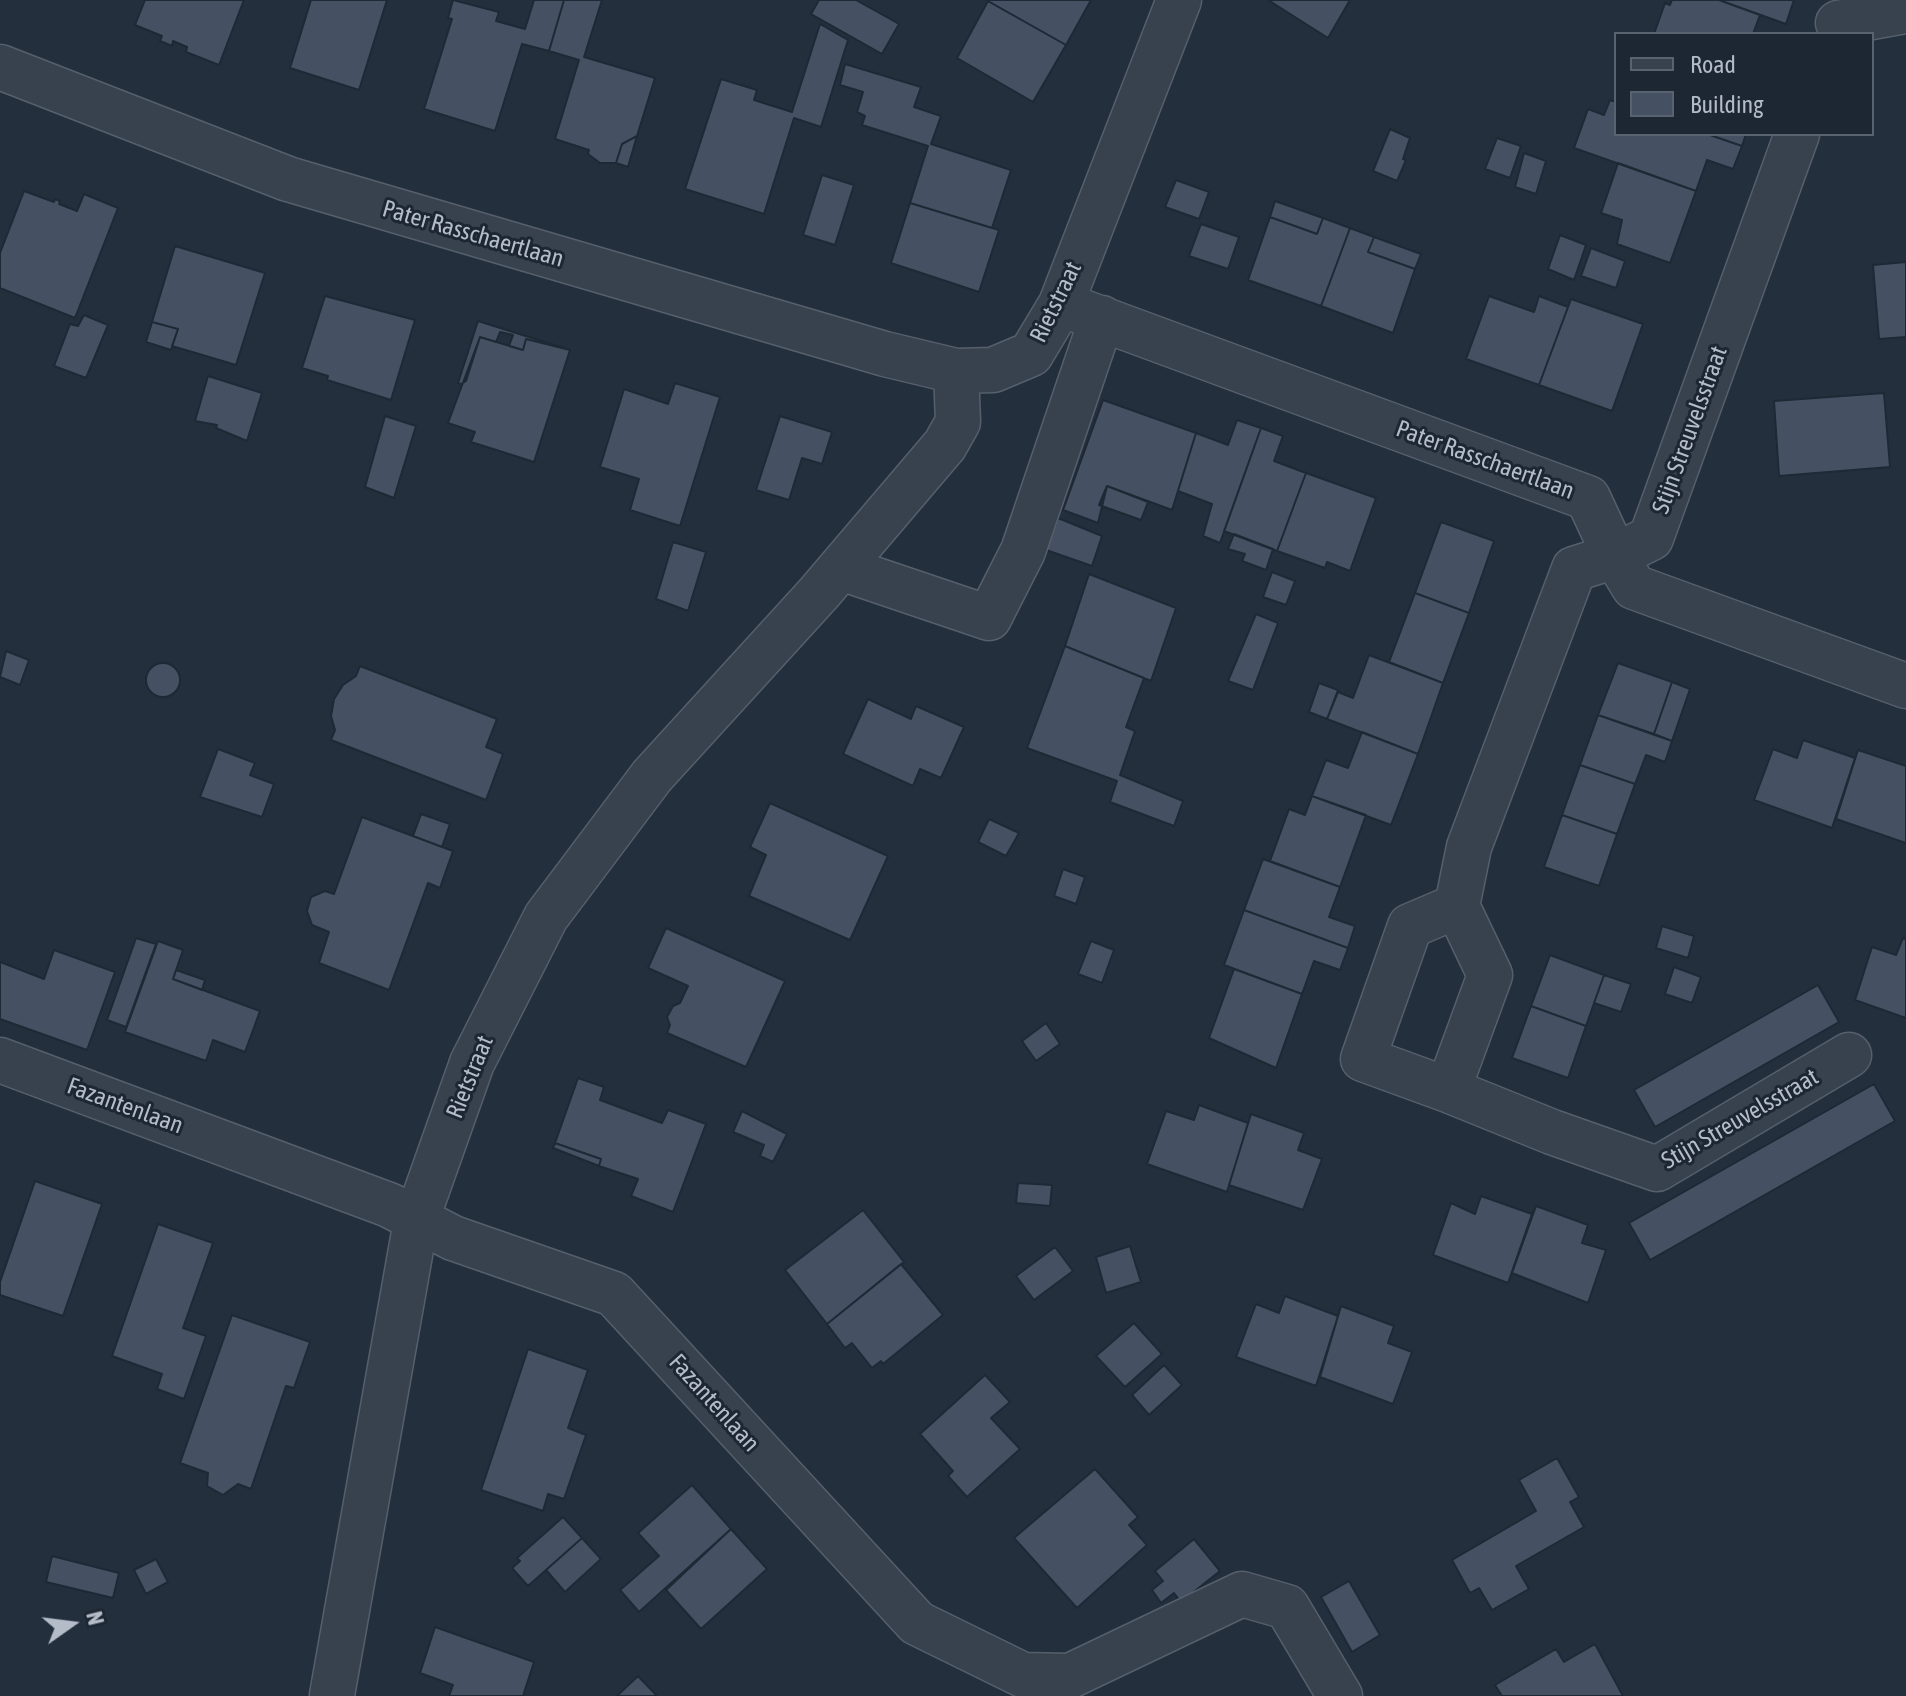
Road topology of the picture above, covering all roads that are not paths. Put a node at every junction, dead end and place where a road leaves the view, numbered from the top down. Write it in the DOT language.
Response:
graph roads {
  1 [pos="1179,0"];
  2 [pos="1906,11"];
  3 [pos="1839,19"];
  4 [pos="0,67"];
  5 [pos="1796,136"];
  6 [pos="1061,304"];
  7 [pos="1102,318"];
  8 [pos="956,371"];
  9 [pos="1615,556"];
  10 [pos="841,568"];
  11 [pos="1906,686"];
  12 [pos="1457,906"];
  13 [pos="1849,1055"];
  14 [pos="0,1060"];
  15 [pos="1448,1090"];
  16 [pos="416,1221"];
  17 [pos="332,1695"];
  18 [pos="1340,1696"];
  1 -- 6 [label="street, Rietstraat"];
  2 -- 3 [label="street"];
  4 -- 8 [label="street, Pater Rasschaertlaan"];
  5 -- 9 [label="street, Stijn Streuvelsstraat"];
  6 -- 7 [label="street, Pater Rasschaertlaan"];
  6 -- 8 [label="street, Rietstraat"];
  7 -- 9 [label="street, Pater Rasschaertlaan"];
  7 -- 10 [label="street, Rietstraat"];
  8 -- 10 [label="street, Rietstraat"];
  9 -- 11 [label="street, Pater Rasschaertlaan"];
  9 -- 12 [label="street, Stijn Streuvelsstraat"];
  10 -- 16 [label="street, Rietstraat"];
  12 -- 15 [label="street"];
  12 -- 15 [label="street, Stijn Streuvelsstraat"];
  13 -- 15 [label="street, Stijn Streuvelsstraat"];
  14 -- 16 [label="street, Fazantenlaan"];
  16 -- 17 [label="street, Rietstraat"];
  16 -- 18 [label="street, Fazantenlaan"];
}
